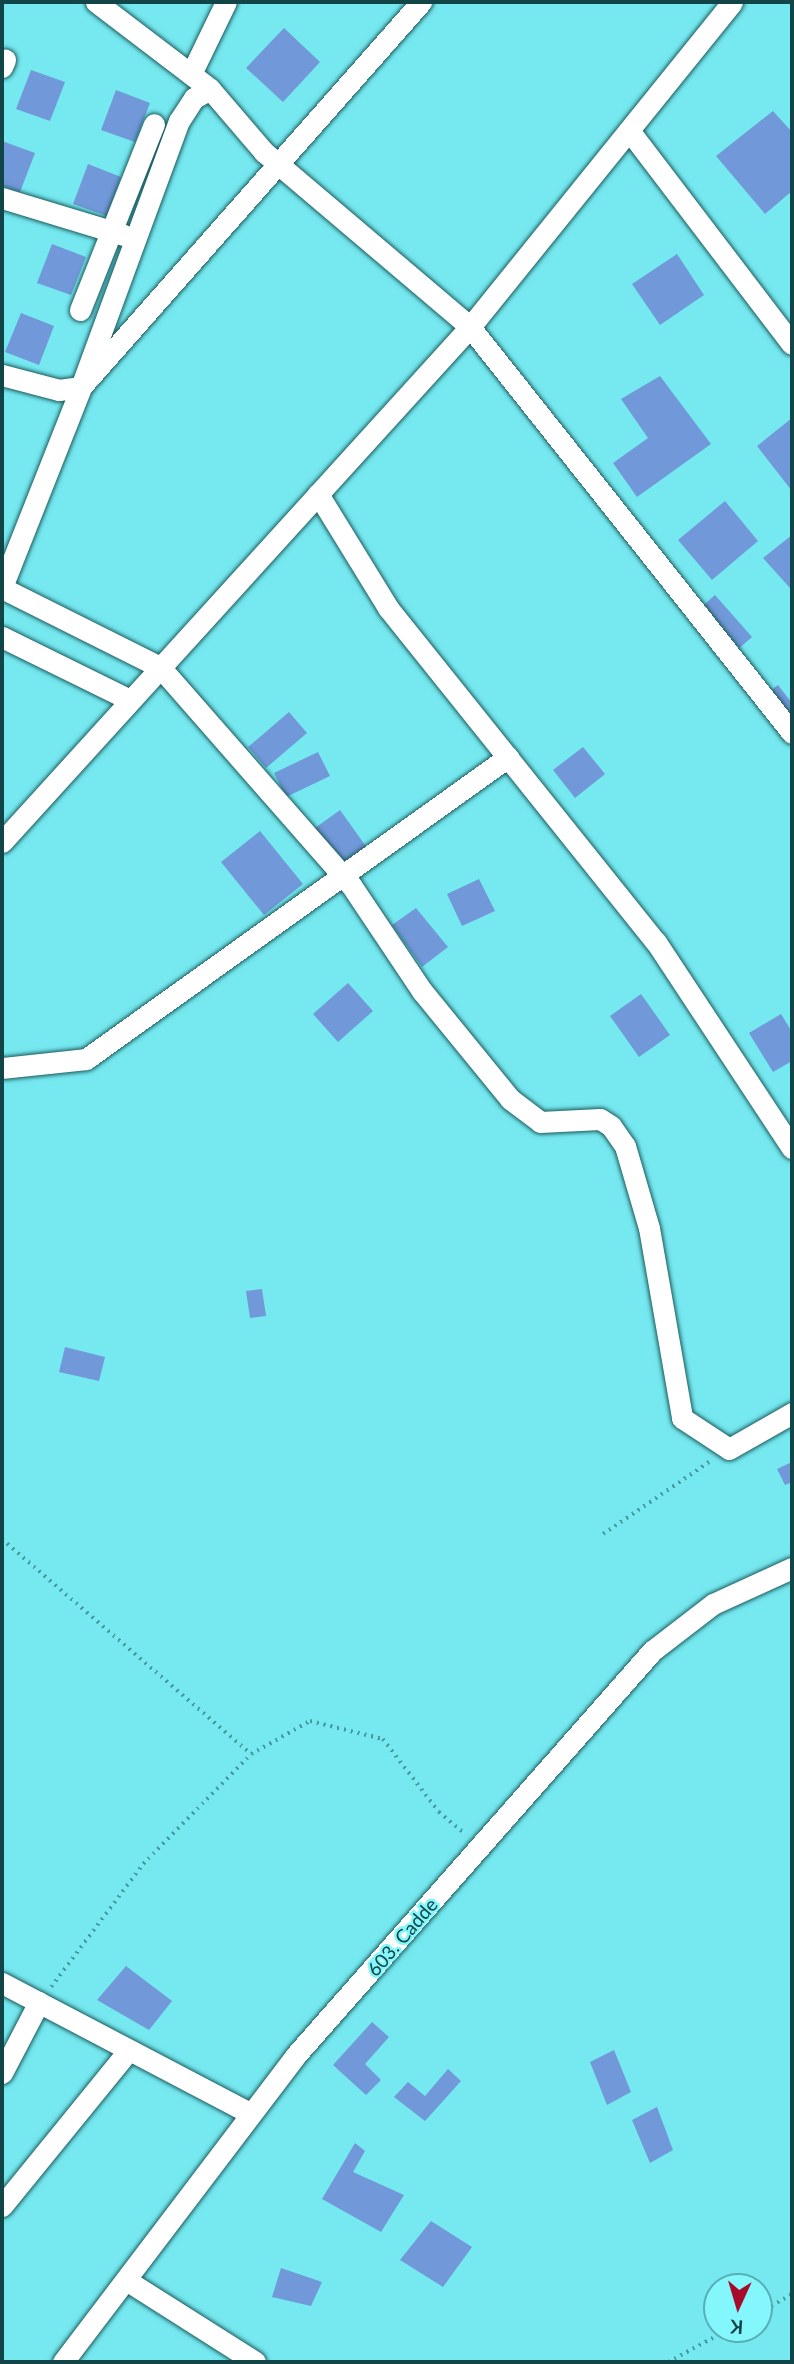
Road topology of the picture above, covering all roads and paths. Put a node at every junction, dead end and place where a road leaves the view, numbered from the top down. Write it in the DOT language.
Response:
graph roads {
  1 [pos="96,2"];
  2 [pos="226,2"];
  3 [pos="421,2"];
  4 [pos="732,2"];
  5 [pos="191,74"];
  6 [pos="210,89"];
  7 [pos="154,124"];
  8 [pos="631,133"];
  9 [pos="279,165"];
  10 [pos="2,198"];
  11 [pos="112,232"];
  12 [pos="136,239"];
  13 [pos="80,310"];
  14 [pos="470,327"];
  15 [pos="792,344"];
  16 [pos="2,375"];
  17 [pos="82,387"];
  18 [pos="318,494"];
  19 [pos="2,587"];
  20 [pos="2,637"];
  21 [pos="160,667"];
  22 [pos="130,700"];
  23 [pos="792,733"];
  24 [pos="508,757"];
  25 [pos="4,834"];
  26 [pos="345,879"];
  27 [pos="2,1068"];
  28 [pos="792,1148"];
  29 [pos="792,1412"];
  30 [pos="729,1449"];
  31 [pos="603,1534"];
  32 [pos="2,1539"];
  33 [pos="792,1568"];
  34 [pos="251,1754"];
  35 [pos="480,1847"];
  36 [pos="2,1983"];
  37 [pos="39,2003"];
  38 [pos="129,2050"];
  39 [pos="2,2073"];
  40 [pos="251,2114"];
  41 [pos="2,2206"];
  42 [pos="126,2280"];
  43 [pos="792,2294"];
  44 [pos="773,2305"];
  45 [pos="703,2343"];
  46 [pos="63,2362"];
  47 [pos="255,2362"];
  48 [pos="668,2362"];
  1 -- 5 [label="street"];
  2 -- 5 [label="street"];
  3 -- 9 [label="street"];
  4 -- 8 [label="street"];
  5 -- 6 [label="street"];
  6 -- 9 [label="street"];
  6 -- 12 [label="street"];
  7 -- 11 [label="street"];
  8 -- 14 [label="street"];
  8 -- 15 [label="street"];
  9 -- 14 [label="street"];
  9 -- 17 [label="street"];
  10 -- 11 [label="street"];
  11 -- 12 [label="street"];
  11 -- 13 [label="street"];
  12 -- 17 [label="street"];
  14 -- 18 [label="street"];
  14 -- 23 [label="street"];
  16 -- 17 [label="street"];
  17 -- 19 [label="street"];
  18 -- 21 [label="street"];
  18 -- 24 [label="street"];
  19 -- 21 [label="street"];
  20 -- 22 [label="street"];
  21 -- 22 [label="street"];
  21 -- 26 [label="street"];
  22 -- 25 [label="street"];
  24 -- 26 [label="street"];
  24 -- 28 [label="street"];
  26 -- 27 [label="street"];
  26 -- 30 [label="street"];
  29 -- 30 [label="street"];
  30 -- 31 [label="path"];
  32 -- 34 [label="path"];
  33 -- 35 [label="street, 603. Cadde"];
  34 -- 35 [label="path"];
  34 -- 37 [label="path"];
  35 -- 40 [label="street, 603. Cadde"];
  36 -- 37 [label="street"];
  37 -- 38 [label="street"];
  37 -- 39 [label="street"];
  38 -- 40 [label="street"];
  38 -- 41 [label="street"];
  40 -- 42 [label="street, 603. Cadde"];
  42 -- 46 [label="street, 603. Cadde"];
  42 -- 47 [label="street"];
  43 -- 44 [label="path"];
  45 -- 48 [label="path"];
}
